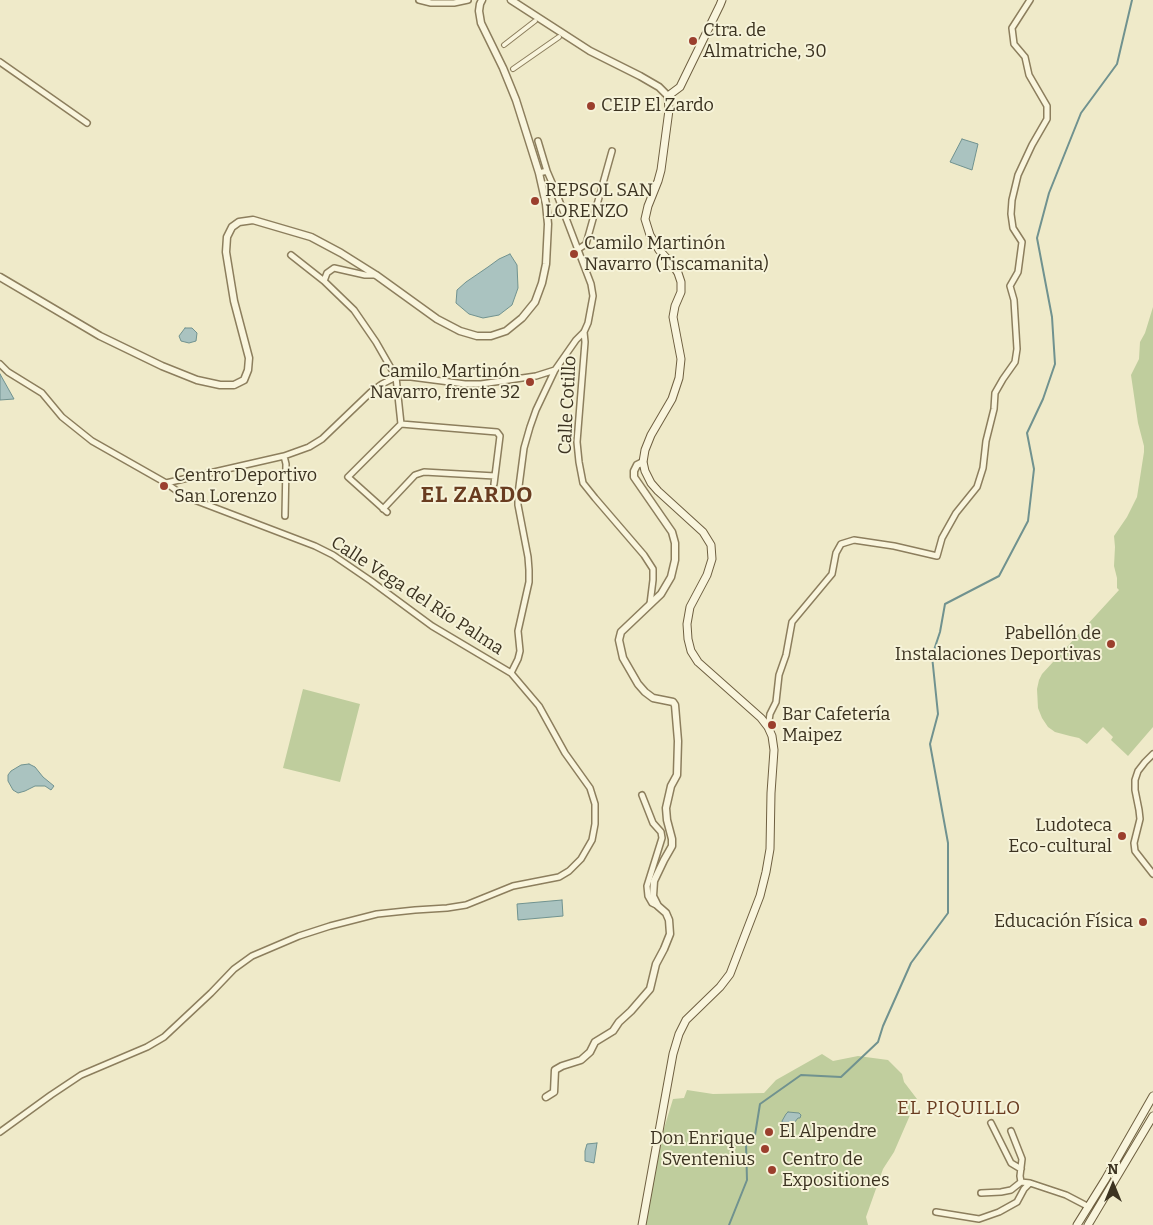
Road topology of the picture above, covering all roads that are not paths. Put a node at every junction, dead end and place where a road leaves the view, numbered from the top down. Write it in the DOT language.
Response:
graph roads {
  1 [pos="419,0"];
  2 [pos="468,0"];
  3 [pos="482,0"];
  4 [pos="511,0"];
  5 [pos="722,0"];
  6 [pos="1030,0"];
  7 [pos="535,21"];
  8 [pos="559,37"];
  9 [pos="504,45"];
  10 [pos="0,62"];
  11 [pos="513,69"];
  12 [pos="668,96"];
  13 [pos="86,123"];
  14 [pos="538,141"];
  15 [pos="612,151"];
  16 [pos="547,171"];
  17 [pos="539,173"];
  18 [pos="578,250"];
  19 [pos="291,255"];
  20 [pos="376,275"];
  21 [pos="0,277"];
  22 [pos="324,281"];
  23 [pos="584,332"];
  24 [pos="0,364"];
  25 [pos="555,370"];
  26 [pos="396,378"];
  27 [pos="401,424"];
  28 [pos="284,456"];
  29 [pos="643,462"];
  30 [pos="495,476"];
  31 [pos="166,483"];
  32 [pos="494,484"];
  33 [pos="285,516"];
  34 [pos="650,604"];
  35 [pos="511,673"];
  36 [pos="768,727"];
  37 [pos="1153,754"];
  38 [pos="642,795"];
  39 [pos="1153,874"];
  40 [pos="658,906"];
  41 [pos="546,1096"];
  42 [pos="1153,1096"];
  43 [pos="1153,1116"];
  44 [pos="991,1123"];
  45 [pos="1011,1131"];
  46 [pos="0,1132"];
  47 [pos="1021,1169"];
  48 [pos="1021,1182"];
  49 [pos="1030,1184"];
  50 [pos="981,1193"];
  51 [pos="1089,1207"];
  52 [pos="936,1212"];
  53 [pos="642,1225"];
  54 [pos="1076,1225"];
  55 [pos="1088,1225"];
  1 -- 2 [label="street"];
  3 -- 17 [label="street"];
  4 -- 12 [label="street"];
  5 -- 12 [label="main road"];
  6 -- 36 [label="street"];
  7 -- 9 [label="street"];
  8 -- 11 [label="street"];
  10 -- 13 [label="street"];
  12 -- 29 [label="main road"];
  14 -- 16 [label="street"];
  15 -- 18 [label="street"];
  16 -- 17 [label="street"];
  16 -- 18 [label="street"];
  17 -- 20 [label="street"];
  18 -- 23 [label="street"];
  19 -- 22 [label="street"];
  20 -- 21 [label="street"];
  20 -- 22 [label="street"];
  22 -- 26 [label="street"];
  23 -- 25 [label="street"];
  23 -- 34 [label="street, Calle Cotillo"];
  24 -- 31 [label="street, Calle Vega del Río Palma"];
  25 -- 26 [label="street"];
  25 -- 35 [label="street"];
  26 -- 27 [label="street"];
  26 -- 28 [label="street"];
  27 -- 30 [label="street"];
  27 -- 30 [label="street"];
  28 -- 31 [label="street"];
  28 -- 33 [label="street"];
  29 -- 34 [label="street"];
  29 -- 36 [label="main road"];
  30 -- 32 [label="street"];
  31 -- 35 [label="street, Calle Vega del Río Palma"];
  34 -- 40 [label="street"];
  35 -- 46 [label="street, Calle Vega del Río Palma"];
  36 -- 53 [label="main road"];
  37 -- 39 [label="street"];
  38 -- 40 [label="street"];
  40 -- 41 [label="street"];
  42 -- 51 [label="main road"];
  43 -- 55 [label="main road"];
  44 -- 47 [label="street"];
  45 -- 47 [label="street"];
  47 -- 48 [label="street"];
  48 -- 49 [label="street"];
  48 -- 50 [label="street"];
  49 -- 51 [label="street"];
  49 -- 52 [label="street"];
  51 -- 54 [label="main road"];
}
